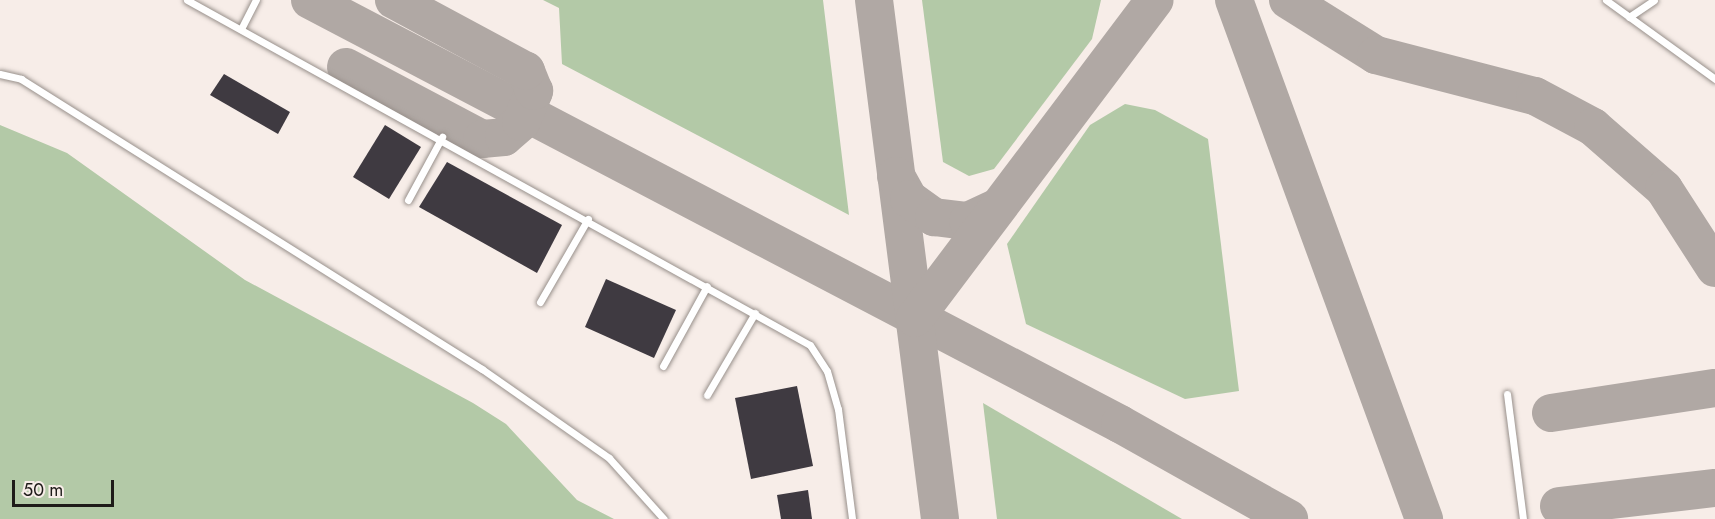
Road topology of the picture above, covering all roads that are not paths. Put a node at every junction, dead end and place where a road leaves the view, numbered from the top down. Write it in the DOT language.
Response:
graph roads {
  1 [pos="187,0"];
  2 [pos="256,0"];
  3 [pos="1606,0"];
  4 [pos="1654,0"];
  5 [pos="1629,17"];
  6 [pos="241,28"];
  7 [pos="0,74"];
  8 [pos="1715,79"];
  9 [pos="441,136"];
  10 [pos="408,201"];
  11 [pos="588,219"];
  12 [pos="708,286"];
  13 [pos="540,302"];
  14 [pos="755,313"];
  15 [pos="663,366"];
  16 [pos="1507,394"];
  17 [pos="707,395"];
  18 [pos="664,519"];
  19 [pos="852,519"];
  20 [pos="1523,519"];
  1 -- 6 [label="lane"];
  2 -- 6 [label="lane"];
  3 -- 5 [label="lane"];
  4 -- 5 [label="lane"];
  5 -- 8 [label="lane"];
  6 -- 9 [label="lane"];
  7 -- 18 [label="lane"];
  9 -- 10 [label="lane"];
  9 -- 11 [label="lane"];
  11 -- 12 [label="lane"];
  11 -- 13 [label="lane"];
  12 -- 14 [label="lane"];
  12 -- 15 [label="lane"];
  14 -- 17 [label="lane"];
  14 -- 19 [label="lane"];
  16 -- 20 [label="lane"];
}
